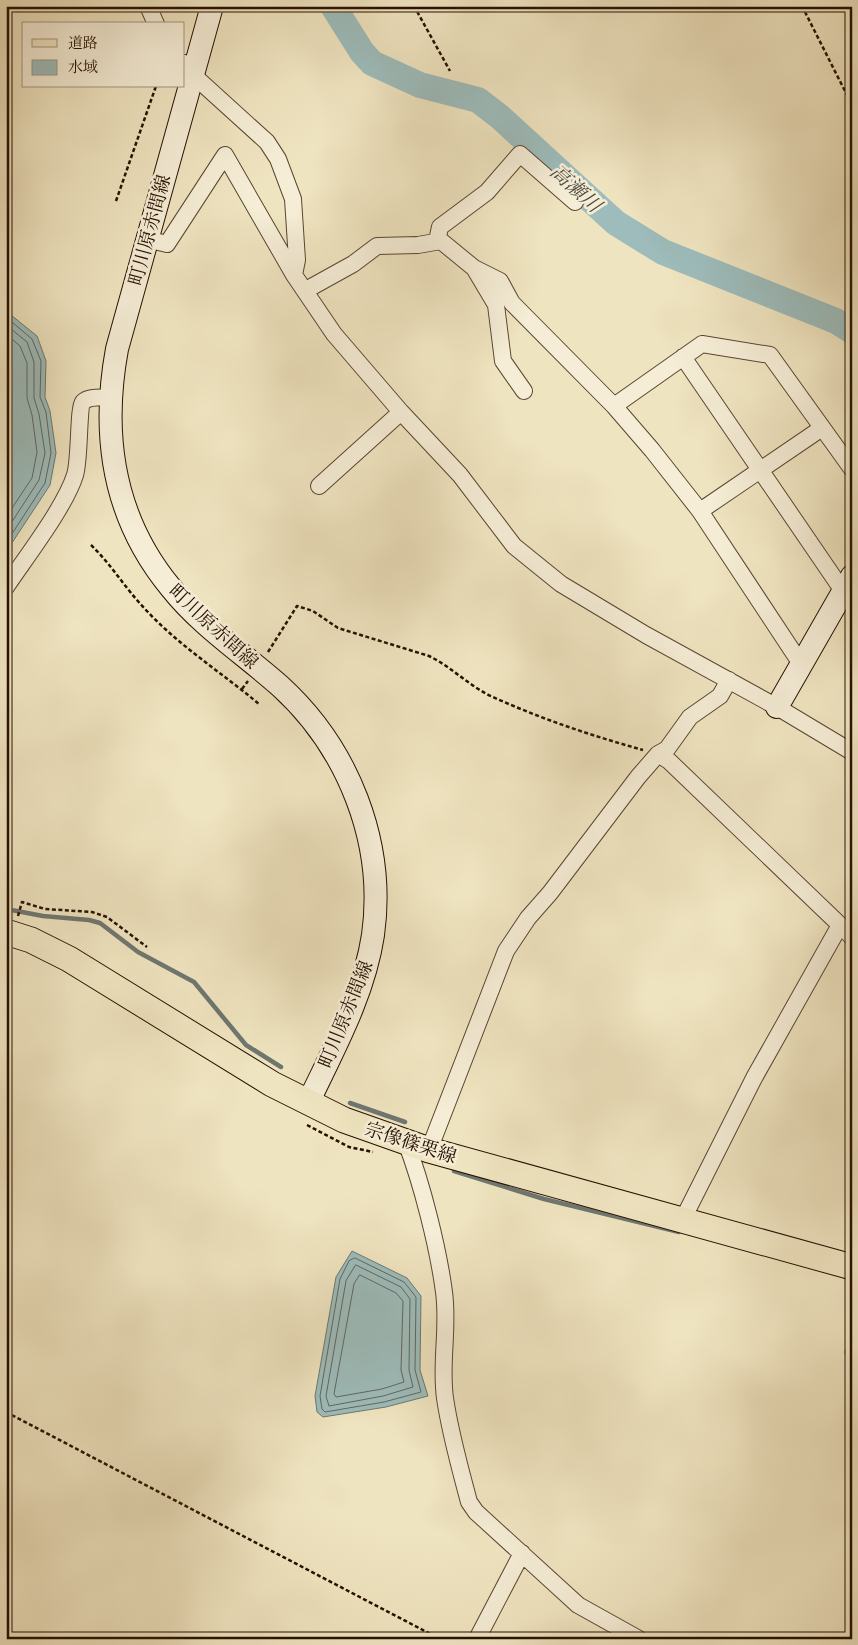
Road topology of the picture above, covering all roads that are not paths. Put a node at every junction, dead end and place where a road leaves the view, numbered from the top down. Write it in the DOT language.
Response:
graph roads {
  1 [pos="148,6"];
  2 [pos="212,6"];
  3 [pos="155,22"];
  4 [pos="188,68"];
  5 [pos="185,80"];
  6 [pos="183,88"];
  7 [pos="575,202"];
  8 [pos="146,239"];
  9 [pos="437,241"];
  10 [pos="474,268"];
  11 [pos="294,275"];
  12 [pos="306,290"];
  13 [pos="684,358"];
  14 [pos="524,391"];
  15 [pos="109,397"];
  16 [pos="614,406"];
  17 [pos="401,412"];
  18 [pos="822,428"];
  19 [pos="852,469"];
  20 [pos="761,470"];
  21 [pos="319,486"];
  22 [pos="700,511"];
  23 [pos="847,583"];
  24 [pos="6,586"];
  25 [pos="801,664"];
  26 [pos="729,680"];
  27 [pos="777,706"];
  28 [pos="852,752"];
  29 [pos="658,754"];
  30 [pos="840,925"];
  31 [pos="10,933"];
  32 [pos="852,937"];
  33 [pos="308,1103"];
  34 [pos="417,1146"];
  35 [pos="682,1221"];
  36 [pos="852,1267"];
  37 [pos="522,1554"];
  38 [pos="477,1639"];
  39 [pos="639,1639"];
  1 -- 3 [label="street"];
  2 -- 4 [label="main road, 町川原赤間線"];
  4 -- 5 [label="main road, 町川原赤間線"];
  4 -- 11 [label="street"];
  6 -- 8 [label="main road, 町川原赤間線"];
  7 -- 9 [label="street"];
  8 -- 11 [label="street"];
  8 -- 15 [label="main road, 町川原赤間線"];
  9 -- 10 [label="street"];
  9 -- 12 [label="street"];
  10 -- 14 [label="street"];
  10 -- 16 [label="street"];
  11 -- 12 [label="street"];
  12 -- 17 [label="street"];
  13 -- 16 [label="street"];
  13 -- 18 [label="street"];
  13 -- 20 [label="street"];
  15 -- 24 [label="street"];
  15 -- 33 [label="main road, 町川原赤間線"];
  16 -- 22 [label="street"];
  17 -- 21 [label="street"];
  17 -- 26 [label="street"];
  18 -- 19 [label="street"];
  18 -- 20 [label="street"];
  20 -- 22 [label="street"];
  20 -- 23 [label="street"];
  22 -- 25 [label="street"];
  23 -- 25 [label="main road"];
  25 -- 27 [label="main road"];
  26 -- 27 [label="street"];
  26 -- 29 [label="street"];
  27 -- 28 [label="street"];
  29 -- 30 [label="street"];
  29 -- 34 [label="street"];
  30 -- 32 [label="street"];
  30 -- 35 [label="street"];
  31 -- 33 [label="main road, 宗像篠栗線"];
  33 -- 34 [label="main road, 宗像篠栗線"];
  34 -- 35 [label="main road, 宗像篠栗線"];
  34 -- 37 [label="street"];
  35 -- 36 [label="main road, 宗像篠栗線"];
  37 -- 38 [label="street"];
  37 -- 39 [label="street"];
}
